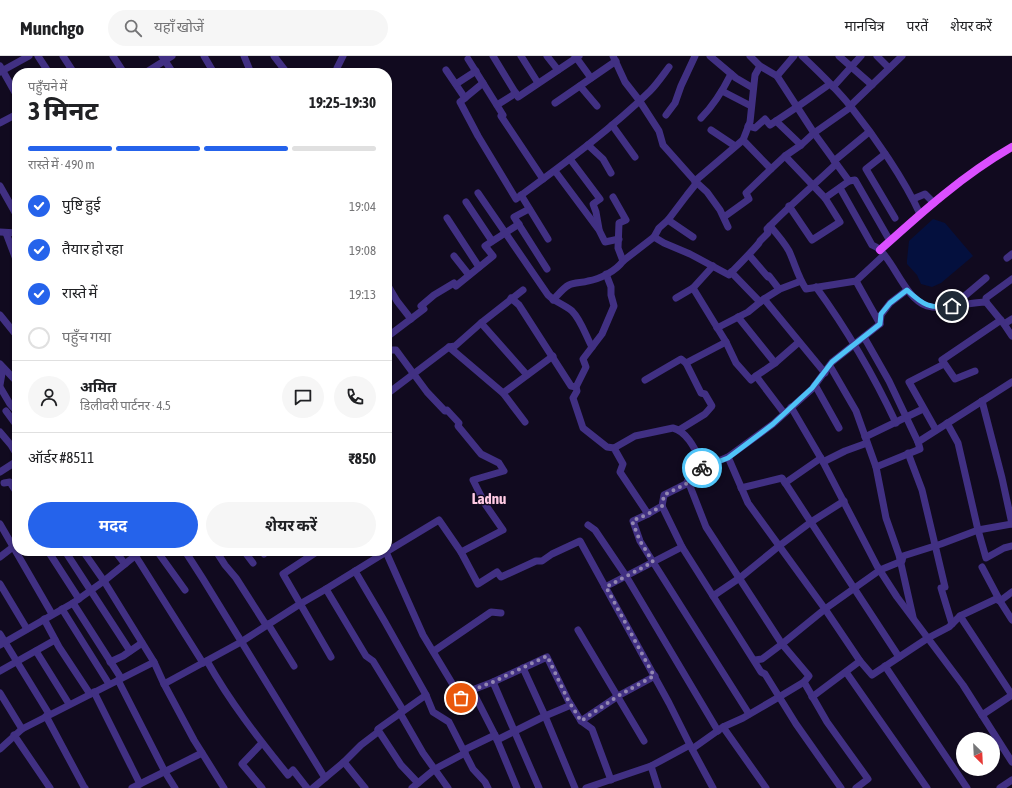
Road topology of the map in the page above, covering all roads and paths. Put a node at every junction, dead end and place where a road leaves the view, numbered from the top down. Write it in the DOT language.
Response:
graph roads {
  1 [pos="12,56"];
  2 [pos="29,56"];
  3 [pos="38,56"];
  4 [pos="62,56"];
  5 [pos="113,56"];
  6 [pos="172,56"];
  7 [pos="204,56"];
  8 [pos="244,56"];
  9 [pos="274,56"];
  10 [pos="343,56"];
  11 [pos="493,56"];
  12 [pos="521,56"];
  13 [pos="547,56"];
  14 [pos="695,56"];
  15 [pos="710,56"];
  16 [pos="750,56"];
  17 [pos="794,56"];
  18 [pos="802,56"];
  19 [pos="839,56"];
  20 [pos="861,56"];
  21 [pos="877,56"];
  22 [pos="902,56"];
  23 [pos="577,57"];
  24 [pos="163,58"];
  25 [pos="468,59"];
  26 [pos="615,59"];
  27 [pos="17,62"];
  28 [pos="760,66"];
  29 [pos="669,67"];
  30 [pos="851,67"];
  31 [pos="46,68"];
  32 [pos="70,68"];
  33 [pos="121,68"];
  34 [pos="151,68"];
  35 [pos="170,68"];
  36 [pos="211,68"];
  37 [pos="249,68"];
  38 [pos="284,68"];
  39 [pos="337,68"];
  40 [pos="890,68"];
  41 [pos="1,69"];
  42 [pos="446,70"];
  43 [pos="558,70"];
  44 [pos="476,71"];
  45 [pos="731,74"];
  46 [pos="777,76"];
  47 [pos="591,78"];
  48 [pos="483,83"];
  49 [pos="456,84"];
  50 [pos="538,84"];
  51 [pos="832,85"];
  52 [pos="872,85"];
  53 [pos="580,86"];
  54 [pos="12,88"];
  55 [pos="753,88"];
  56 [pos="722,91"];
  57 [pos="516,93"];
  58 [pos="465,98"];
  59 [pos="639,100"];
  60 [pos="555,103"];
  61 [pos="497,105"];
  62 [pos="597,106"];
  63 [pos="751,106"];
  64 [pos="851,107"];
  65 [pos="797,108"];
  66 [pos="666,115"];
  67 [pos="12,117"];
  68 [pos="701,118"];
  69 [pos="776,121"];
  70 [pos="0,123"];
  71 [pos="612,125"];
  72 [pos="748,126"];
  73 [pos="711,130"];
  74 [pos="869,132"];
  75 [pos="814,133"];
  76 [pos="743,140"];
  77 [pos="588,145"];
  78 [pos="801,145"];
  79 [pos="735,146"];
  80 [pos="1012,147"];
  81 [pos="885,154"];
  82 [pos="786,156"];
  83 [pos="635,157"];
  84 [pos="570,159"];
  85 [pos="835,162"];
  86 [pos="771,169"];
  87 [pos="555,170"];
  88 [pos="611,173"];
  89 [pos="543,179"];
  90 [pos="695,181"];
  91 [pos="849,181"];
  92 [pos="0,186"];
  93 [pos="813,186"];
  94 [pos="840,188"];
  95 [pos="478,193"];
  96 [pos="521,195"];
  97 [pos="613,197"];
  98 [pos="825,198"];
  99 [pos="913,199"];
  100 [pos="466,202"];
  101 [pos="934,203"];
  102 [pos="789,206"];
  103 [pos="12,207"];
  104 [pos="529,209"];
  105 [pos="920,214"];
  106 [pos="724,217"];
  107 [pos="447,218"];
  108 [pos="895,218"];
  109 [pos="668,220"];
  110 [pos="519,224"];
  111 [pos="770,226"];
  112 [pos="728,227"];
  113 [pos="599,230"];
  114 [pos="3,232"];
  115 [pos="506,233"];
  116 [pos="654,237"];
  117 [pos="694,237"];
  118 [pos="548,239"];
  119 [pos="618,239"];
  120 [pos="492,241"];
  121 [pos="890,241"];
  122 [pos="12,251"];
  123 [pos="882,252"];
  124 [pos="749,255"];
  125 [pos="454,256"];
  126 [pos="623,261"];
  127 [pos="713,266"];
  128 [pos="479,267"];
  129 [pos="547,269"];
  130 [pos="731,272"];
  131 [pos="606,274"];
  132 [pos="469,275"];
  133 [pos="986,278"];
  134 [pos="1012,279"];
  135 [pos="801,281"];
  136 [pos="856,281"];
  137 [pos="816,287"];
  138 [pos="694,288"];
  139 [pos="779,289"];
  140 [pos="523,290"];
  141 [pos="907,290"];
  142 [pos="392,292"];
  143 [pos="512,298"];
  144 [pos="676,298"];
  145 [pos="553,300"];
  146 [pos="762,300"];
  147 [pos="986,302"];
  148 [pos="952,306"];
  149 [pos="0,314"];
  150 [pos="738,317"];
  151 [pos="411,319"];
  152 [pos="1012,319"];
  153 [pos="1003,322"];
  154 [pos="481,323"];
  155 [pos="880,324"];
  156 [pos="717,328"];
  157 [pos="12,330"];
  158 [pos="392,333"];
  159 [pos="1012,336"];
  160 [pos="864,337"];
  161 [pos="726,342"];
  162 [pos="799,342"];
  163 [pos="854,344"];
  164 [pos="449,347"];
  165 [pos="592,347"];
  166 [pos="392,350"];
  167 [pos="553,356"];
  168 [pos="686,362"];
  169 [pos="775,363"];
  170 [pos="944,364"];
  171 [pos="2,366"];
  172 [pos="830,366"];
  173 [pos="975,371"];
  174 [pos="413,373"];
  175 [pos="824,373"];
  176 [pos="527,374"];
  177 [pos="756,376"];
  178 [pos="12,377"];
  179 [pos="645,380"];
  180 [pos="1012,382"];
  181 [pos="815,385"];
  182 [pos="0,386"];
  183 [pos="576,387"];
  184 [pos="392,390"];
  185 [pos="503,393"];
  186 [pos="982,401"];
  187 [pos="791,407"];
  188 [pos="923,409"];
  189 [pos="9,412"];
  190 [pos="784,413"];
  191 [pos="906,417"];
  192 [pos="525,422"];
  193 [pos="896,423"];
  194 [pos="947,423"];
  195 [pos="840,428"];
  196 [pos="679,430"];
  197 [pos="936,430"];
  198 [pos="0,433"];
  199 [pos="866,440"];
  200 [pos="918,442"];
  201 [pos="12,447"];
  202 [pos="614,448"];
  203 [pos="908,453"];
  204 [pos="728,458"];
  205 [pos="822,460"];
  206 [pos="12,465"];
  207 [pos="704,467"];
  208 [pos="876,467"];
  209 [pos="0,473"];
  210 [pos="688,481"];
  211 [pos="785,483"];
  212 [pos="2,484"];
  213 [pos="12,485"];
  214 [pos="741,488"];
  215 [pos="844,501"];
  216 [pos="662,506"];
  217 [pos="648,514"];
  218 [pos="811,522"];
  219 [pos="1012,524"];
  220 [pos="588,525"];
  221 [pos="1,529"];
  222 [pos="978,530"];
  223 [pos="12,546"];
  224 [pos="779,546"];
  225 [pos="934,546"];
  226 [pos="1012,546"];
  227 [pos="682,547"];
  228 [pos="392,548"];
  229 [pos="12,549"];
  230 [pos="461,552"];
  231 [pos="18,556"];
  232 [pos="51,556"];
  233 [pos="68,556"];
  234 [pos="86,556"];
  235 [pos="119,556"];
  236 [pos="134,556"];
  237 [pos="140,556"];
  238 [pos="161,556"];
  239 [pos="188,556"];
  240 [pos="219,556"];
  241 [pos="248,556"];
  242 [pos="310,556"];
  243 [pos="378,556"];
  244 [pos="388,556"];
  245 [pos="0,557"];
  246 [pos="901,561"];
  247 [pos="653,562"];
  248 [pos="253,563"];
  249 [pos="125,564"];
  250 [pos="982,567"];
  251 [pos="880,570"];
  252 [pos="355,571"];
  253 [pos="626,576"];
  254 [pos="740,578"];
  255 [pos="104,581"];
  256 [pos="0,584"];
  257 [pos="606,587"];
  258 [pos="854,588"];
  259 [pos="326,589"];
  260 [pos="91,590"];
  261 [pos="185,590"];
  262 [pos="1012,592"];
  263 [pos="713,596"];
  264 [pos="76,601"];
  265 [pos="1000,601"];
  266 [pos="300,604"];
  267 [pos="62,609"];
  268 [pos="825,609"];
  269 [pos="501,613"];
  270 [pos="52,614"];
  271 [pos="960,616"];
  272 [pos="44,619"];
  273 [pos="913,619"];
  274 [pos="1012,620"];
  275 [pos="267,624"];
  276 [pos="952,624"];
  277 [pos="27,629"];
  278 [pos="578,630"];
  279 [pos="0,634"];
  280 [pos="928,638"];
  281 [pos="55,640"];
  282 [pos="142,642"];
  283 [pos="241,642"];
  284 [pos="3,644"];
  285 [pos="782,644"];
  286 [pos="36,651"];
  287 [pos="130,651"];
  288 [pos="434,652"];
  289 [pos="331,657"];
  290 [pos="899,658"];
  291 [pos="755,660"];
  292 [pos="860,661"];
  293 [pos="17,662"];
  294 [pos="110,662"];
  295 [pos="154,662"];
  296 [pos="205,662"];
  297 [pos="294,666"];
  298 [pos="885,666"];
  299 [pos="523,668"];
  300 [pos="0,671"];
  301 [pos="846,672"];
  302 [pos="654,676"];
  303 [pos="120,679"];
  304 [pos="493,682"];
  305 [pos="804,682"];
  306 [pos="109,684"];
  307 [pos="164,684"];
  308 [pos="472,690"];
  309 [pos="0,693"];
  310 [pos="92,693"];
  311 [pos="426,695"];
  312 [pos="1012,695"];
  313 [pos="618,696"];
  314 [pos="780,697"];
  315 [pos="812,697"];
  316 [pos="69,704"];
  317 [pos="571,705"];
  318 [pos="402,711"];
  319 [pos="749,714"];
  320 [pos="48,715"];
  321 [pos="982,715"];
  322 [pos="545,716"];
  323 [pos="581,721"];
  324 [pos="22,729"];
  325 [pos="720,729"];
  326 [pos="378,730"];
  327 [pos="515,731"];
  328 [pos="14,735"];
  329 [pos="496,738"];
  330 [pos="644,741"];
  331 [pos="262,743"];
  332 [pos="1,746"];
  333 [pos="691,747"];
  334 [pos="464,752"];
  335 [pos="202,753"];
  336 [pos="1012,761"];
  337 [pos="344,762"];
  338 [pos="651,766"];
  339 [pos="435,769"];
  340 [pos="165,772"];
  341 [pos="325,778"];
  342 [pos="1012,780"];
  343 [pos="610,783"];
  344 [pos="140,784"];
  345 [pos="415,785"];
  346 [pos="50,788"];
  347 [pos="86,788"];
  348 [pos="132,788"];
  349 [pos="175,788"];
  350 [pos="224,788"];
  351 [pos="262,788"];
  352 [pos="307,788"];
  353 [pos="313,788"];
  354 [pos="365,788"];
  355 [pos="448,788"];
  356 [pos="488,788"];
  357 [pos="517,788"];
  358 [pos="539,788"];
  359 [pos="575,788"];
  360 [pos="586,788"];
  361 [pos="658,788"];
  362 [pos="713,788"];
  363 [pos="766,788"];
  364 [pos="841,788"];
  365 [pos="856,788"];
  366 [pos="927,788"];
  367 [pos="967,788"];
  368 [pos="1000,788"];
  1 -- 27 [label="street"];
  2 -- 27 [label="street"];
  3 -- 31 [label="street"];
  4 -- 32 [label="street"];
  5 -- 33 [label="street"];
  6 -- 24 [label="street"];
  7 -- 36 [label="street"];
  8 -- 37 [label="street"];
  9 -- 38 [label="street"];
  10 -- 39 [label="street"];
  11 -- 57 [label="street"];
  12 -- 50 [label="street"];
  13 -- 43 [label="street"];
  14 -- 66 [label="street"];
  15 -- 45 [label="street"];
  16 -- 28 [label="street"];
  17 -- 46 [label="street"];
  18 -- 51 [label="street"];
  19 -- 30 [label="street"];
  20 -- 30 [label="street"];
  21 -- 40 [label="street"];
  22 -- 40 [label="street"];
  23 -- 43 [label="street"];
  23 -- 47 [label="street"];
  24 -- 34 [label="street"];
  24 -- 35 [label="street"];
  25 -- 44 [label="street"];
  26 -- 47 [label="street"];
  26 -- 59 [label="street"];
  27 -- 41 [label="street"];
  28 -- 46 [label="street"];
  28 -- 55 [label="street"];
  29 -- 59 [label="street"];
  30 -- 51 [label="street"];
  30 -- 52 [label="street"];
  40 -- 52 [label="street"];
  41 -- 54 [label="street"];
  42 -- 49 [label="street"];
  43 -- 50 [label="street"];
  44 -- 48 [label="street"];
  44 -- 49 [label="street"];
  45 -- 55 [label="street"];
  45 -- 56 [label="street"];
  46 -- 65 [label="street"];
  47 -- 53 [label="street"];
  48 -- 58 [label="street"];
  48 -- 61 [label="street"];
  49 -- 58 [label="street"];
  50 -- 57 [label="street"];
  51 -- 64 [label="street"];
  51 -- 65 [label="street"];
  52 -- 64 [label="street"];
  53 -- 60 [label="street"];
  53 -- 62 [label="street"];
  55 -- 63 [label="street"];
  56 -- 63 [label="street"];
  56 -- 68 [label="street"];
  57 -- 61 [label="street"];
  58 -- 96 [label="street"];
  59 -- 71 [label="street"];
  59 -- 90 [label="street"];
  61 -- 89 [label="street"];
  63 -- 72 [label="street"];
  64 -- 74 [label="street"];
  64 -- 75 [label="street"];
  65 -- 69 [label="street"];
  65 -- 75 [label="street"];
  67 -- 70 [label="street"];
  69 -- 72 [label="street"];
  69 -- 78 [label="street"];
  71 -- 77 [label="street"];
  71 -- 83 [label="street"];
  72 -- 76 [label="street"];
  73 -- 79 [label="street"];
  74 -- 81 [label="street"];
  74 -- 85 [label="street"];
  75 -- 78 [label="street"];
  75 -- 85 [label="street"];
  76 -- 79 [label="street"];
  76 -- 86 [label="street"];
  77 -- 84 [label="street"];
  77 -- 88 [label="street"];
  78 -- 82 [label="street"];
  79 -- 90 [label="street"];
  80 -- 101 [label="main road"];
  81 -- 99 [label="street"];
  81 -- 108 [label="street"];
  82 -- 86 [label="street"];
  82 -- 93 [label="street"];
  84 -- 87 [label="street"];
  84 -- 113 [label="street"];
  85 -- 91 [label="street"];
  85 -- 93 [label="street"];
  86 -- 106 [label="street"];
  87 -- 89 [label="street"];
  87 -- 113 [label="street"];
  89 -- 96 [label="street"];
  90 -- 106 [label="street"];
  90 -- 109 [label="street"];
  91 -- 94 [label="street"];
  91 -- 121 [label="street"];
  92 -- 103 [label="street"];
  93 -- 98 [label="street"];
  93 -- 102 [label="street"];
  94 -- 98 [label="street"];
  94 -- 123 [label="street"];
  95 -- 115 [label="street"];
  96 -- 104 [label="street"];
  97 -- 119 [label="street"];
  98 -- 102 [label="street"];
  99 -- 101 [label="street"];
  99 -- 105 [label="street"];
  100 -- 120 [label="street"];
  101 -- 105 [label="main road"];
  102 -- 111 [label="street"];
  104 -- 110 [label="street"];
  104 -- 118 [label="street"];
  105 -- 121 [label="main road"];
  106 -- 112 [label="street"];
  107 -- 128 [label="street"];
  109 -- 116 [label="street"];
  109 -- 117 [label="street"];
  110 -- 115 [label="street"];
  110 -- 129 [label="street"];
  111 -- 124 [label="street"];
  111 -- 135 [label="street"];
  113 -- 119 [label="street"];
  114 -- 122 [label="street"];
  115 -- 120 [label="street"];
  115 -- 145 [label="street"];
  116 -- 126 [label="street"];
  116 -- 127 [label="street"];
  119 -- 126 [label="street"];
  120 -- 128 [label="street"];
  121 -- 123 [label="main road"];
  123 -- 136 [label="street"];
  123 -- 141 [label="street"];
  124 -- 130 [label="street"];
  124 -- 139 [label="street"];
  125 -- 132 [label="street"];
  126 -- 131 [label="street"];
  127 -- 130 [label="street"];
  127 -- 138 [label="street"];
  128 -- 132 [label="street"];
  130 -- 146 [label="street"];
  131 -- 145 [label="street"];
  131 -- 165 [label="street"];
  132 -- 151 [label="street"];
  133 -- 148 [label="street"];
  134 -- 147 [label="street"];
  135 -- 137 [label="street"];
  135 -- 139 [label="street"];
  136 -- 137 [label="street"];
  136 -- 155 [label="street"];
  137 -- 163 [label="street"];
  138 -- 144 [label="street"];
  138 -- 156 [label="street"];
  139 -- 146 [label="street"];
  140 -- 143 [label="street"];
  141 -- 148 [label="street"];
  141 -- 155 [label="street"];
  142 -- 151 [label="street"];
  143 -- 154 [label="street"];
  143 -- 167 [label="street"];
  145 -- 165 [label="street"];
  146 -- 150 [label="street"];
  146 -- 162 [label="street"];
  147 -- 148 [label="street"];
  147 -- 153 [label="street"];
  149 -- 157 [label="street"];
  150 -- 156 [label="street"];
  150 -- 169 [label="street"];
  151 -- 158 [label="street"];
  152 -- 153 [label="street"];
  153 -- 159 [label="street"];
  153 -- 170 [label="street"];
  154 -- 164 [label="street"];
  154 -- 176 [label="street"];
  155 -- 160 [label="street"];
  156 -- 161 [label="street"];
  160 -- 163 [label="street"];
  160 -- 191 [label="street"];
  161 -- 168 [label="street"];
  161 -- 177 [label="street"];
  162 -- 169 [label="street"];
  162 -- 175 [label="street"];
  163 -- 172 [label="street"];
  163 -- 193 [label="street"];
  164 -- 174 [label="street"];
  164 -- 185 [label="street"];
  165 -- 183 [label="street"];
  166 -- 174 [label="street"];
  167 -- 176 [label="street"];
  167 -- 183 [label="street"];
  168 -- 179 [label="street"];
  168 -- 196 [label="street"];
  169 -- 177 [label="street"];
  170 -- 173 [label="street"];
  170 -- 188 [label="street"];
  171 -- 178 [label="street"];
  171 -- 182 [label="street"];
  172 -- 175 [label="street"];
  172 -- 199 [label="street"];
  174 -- 184 [label="street"];
  174 -- 230 [label="street"];
  175 -- 181 [label="street"];
  176 -- 185 [label="street"];
  177 -- 190 [label="street"];
  180 -- 186 [label="street"];
  181 -- 187 [label="street"];
  181 -- 195 [label="street"];
  182 -- 189 [label="street"];
  183 -- 202 [label="street"];
  185 -- 192 [label="street"];
  186 -- 194 [label="street"];
  186 -- 219 [label="street"];
  187 -- 190 [label="street"];
  187 -- 205 [label="street"];
  188 -- 191 [label="street"];
  188 -- 197 [label="street"];
  190 -- 204 [label="street"];
  191 -- 193 [label="street"];
  191 -- 200 [label="street"];
  193 -- 199 [label="street"];
  194 -- 197 [label="street"];
  194 -- 222 [label="street"];
  196 -- 202 [label="street"];
  196 -- 207 [label="street"];
  197 -- 200 [label="street"];
  198 -- 201 [label="street"];
  199 -- 205 [label="street"];
  199 -- 208 [label="street"];
  200 -- 203 [label="street"];
  202 -- 217 [label="street"];
  203 -- 208 [label="street"];
  203 -- 225 [label="street"];
  204 -- 207 [label="street"];
  204 -- 214 [label="street"];
  205 -- 211 [label="street"];
  205 -- 215 [label="street"];
  206 -- 209 [label="street"];
  207 -- 210 [label="street"];
  208 -- 246 [label="street"];
  209 -- 212 [label="street"];
  210 -- 216 [label="street"];
  210 -- 254 [label="street"];
  211 -- 214 [label="street"];
  211 -- 218 [label="street"];
  212 -- 213 [label="street"];
  214 -- 224 [label="street"];
  215 -- 218 [label="street"];
  215 -- 251 [label="street"];
  216 -- 217 [label="street"];
  216 -- 227 [label="street"];
  217 -- 247 [label="street"];
  218 -- 224 [label="street"];
  218 -- 258 [label="street"];
  219 -- 222 [label="street"];
  220 -- 253 [label="street"];
  221 -- 223 [label="street"];
  222 -- 225 [label="street"];
  222 -- 226 [label="street"];
  224 -- 254 [label="street"];
  224 -- 268 [label="street"];
  225 -- 246 [label="street"];
  225 -- 276 [label="street"];
  227 -- 247 [label="street"];
  227 -- 263 [label="street"];
  228 -- 230 [label="street"];
  229 -- 245 [label="street"];
  230 -- 257 [label="street"];
  231 -- 270 [label="street"];
  232 -- 264 [label="street"];
  233 -- 260 [label="street"];
  234 -- 255 [label="street"];
  235 -- 249 [label="street"];
  236 -- 249 [label="street"];
  237 -- 296 [label="street"];
  238 -- 261 [label="street"];
  239 -- 283 [label="street"];
  240 -- 275 [label="street"];
  241 -- 248 [label="street"];
  242 -- 266 [label="street"];
  243 -- 252 [label="street"];
  244 -- 288 [label="street"];
  246 -- 251 [label="street"];
  246 -- 273 [label="street"];
  247 -- 253 [label="street"];
  247 -- 319 [label="street"];
  249 -- 255 [label="street"];
  250 -- 265 [label="street"];
  251 -- 258 [label="street"];
  251 -- 273 [label="street"];
  252 -- 259 [label="street"];
  252 -- 311 [label="street"];
  253 -- 257 [label="street"];
  253 -- 325 [label="street"];
  254 -- 263 [label="street"];
  254 -- 285 [label="street"];
  255 -- 260 [label="street"];
  255 -- 282 [label="street"];
  256 -- 277 [label="street"];
  257 -- 302 [label="street"];
  258 -- 268 [label="street"];
  258 -- 290 [label="street"];
  259 -- 266 [label="street"];
  259 -- 318 [label="street"];
  260 -- 264 [label="street"];
  260 -- 287 [label="street"];
  262 -- 265 [label="street"];
  263 -- 291 [label="street"];
  264 -- 267 [label="street"];
  264 -- 294 [label="street"];
  265 -- 271 [label="street"];
  265 -- 274 [label="street"];
  266 -- 275 [label="street"];
  266 -- 289 [label="street"];
  267 -- 270 [label="street"];
  267 -- 306 [label="street"];
  268 -- 285 [label="street"];
  268 -- 292 [label="street"];
  269 -- 288 [label="street"];
  270 -- 272 [label="street"];
  271 -- 276 [label="street"];
  271 -- 312 [label="street"];
  272 -- 277 [label="street"];
  272 -- 281 [label="street"];
  273 -- 280 [label="street"];
  275 -- 283 [label="street"];
  275 -- 297 [label="street"];
  276 -- 280 [label="street"];
  277 -- 284 [label="street"];
  278 -- 313 [label="street"];
  279 -- 284 [label="street"];
  280 -- 290 [label="street"];
  280 -- 321 [label="street"];
  281 -- 286 [label="street"];
  281 -- 310 [label="street"];
  282 -- 287 [label="street"];
  282 -- 295 [label="street"];
  283 -- 296 [label="street"];
  283 -- 341 [label="street"];
  284 -- 293 [label="street"];
  285 -- 291 [label="street"];
  285 -- 305 [label="street"];
  286 -- 293 [label="street"];
  286 -- 316 [label="street"];
  287 -- 294 [label="street"];
  288 -- 308 [label="street"];
  290 -- 298 [label="street"];
  291 -- 314 [label="street"];
  292 -- 298 [label="street"];
  292 -- 301 [label="street"];
  293 -- 300 [label="street"];
  293 -- 320 [label="street"];
  294 -- 303 [label="street"];
  295 -- 303 [label="street"];
  295 -- 307 [label="street"];
  296 -- 307 [label="street"];
  296 -- 331 [label="street"];
  298 -- 367 [label="street"];
  299 -- 304 [label="street"];
  299 -- 317 [label="street"];
  299 -- 322 [label="street"];
  301 -- 315 [label="street"];
  301 -- 366 [label="street"];
  302 -- 313 [label="street"];
  302 -- 333 [label="street"];
  303 -- 306 [label="street"];
  303 -- 340 [label="street"];
  304 -- 308 [label="street"];
  304 -- 327 [label="street"];
  305 -- 314 [label="street"];
  305 -- 315 [label="street"];
  306 -- 310 [label="street"];
  307 -- 335 [label="street"];
  308 -- 329 [label="street"];
  309 -- 324 [label="street"];
  310 -- 316 [label="street"];
  310 -- 344 [label="street"];
  311 -- 318 [label="street"];
  311 -- 334 [label="street"];
  312 -- 321 [label="street"];
  313 -- 323 [label="street"];
  313 -- 330 [label="street"];
  314 -- 319 [label="street"];
  314 -- 364 [label="street"];
  315 -- 365 [label="street"];
  316 -- 320 [label="street"];
  317 -- 322 [label="street"];
  317 -- 323 [label="street"];
  318 -- 326 [label="street"];
  318 -- 339 [label="street"];
  319 -- 325 [label="street"];
  320 -- 324 [label="street"];
  320 -- 347 [label="street"];
  321 -- 336 [label="street"];
  322 -- 327 [label="street"];
  322 -- 359 [label="street"];
  323 -- 343 [label="street"];
  324 -- 328 [label="street"];
  325 -- 333 [label="street"];
  325 -- 363 [label="street"];
  326 -- 337 [label="street"];
  326 -- 345 [label="street"];
  327 -- 329 [label="street"];
  327 -- 358 [label="street"];
  328 -- 332 [label="street"];
  328 -- 346 [label="street"];
  329 -- 334 [label="street"];
  329 -- 357 [label="street"];
  331 -- 351 [label="street"];
  331 -- 352 [label="street"];
  333 -- 338 [label="street"];
  333 -- 362 [label="street"];
  334 -- 339 [label="street"];
  334 -- 356 [label="street"];
  335 -- 340 [label="street"];
  335 -- 350 [label="street"];
  337 -- 341 [label="street"];
  337 -- 354 [label="street"];
  338 -- 343 [label="street"];
  338 -- 361 [label="street"];
  339 -- 345 [label="street"];
  339 -- 355 [label="street"];
  340 -- 344 [label="street"];
  340 -- 349 [label="street"];
  341 -- 353 [label="street"];
  342 -- 368 [label="street"];
  343 -- 360 [label="street"];
  344 -- 348 [label="street"];
}
